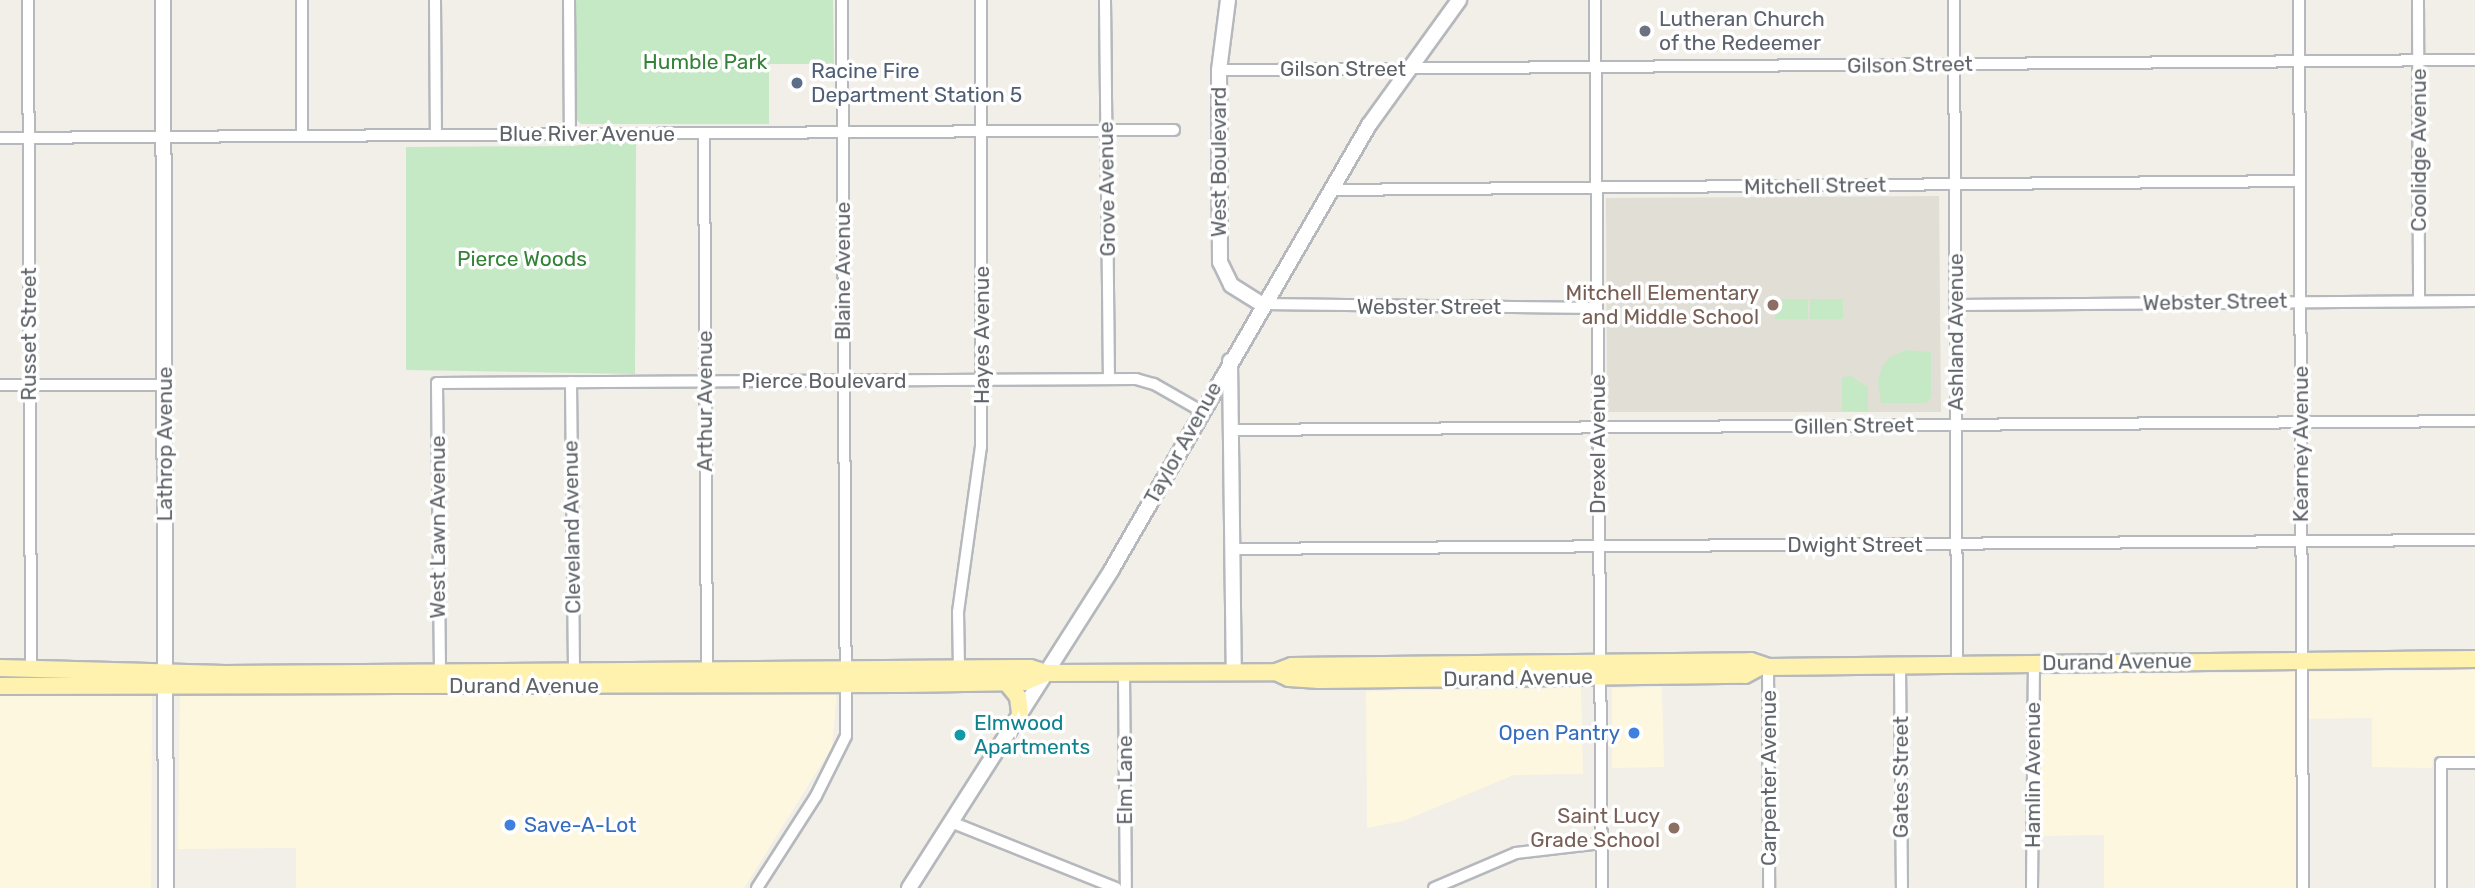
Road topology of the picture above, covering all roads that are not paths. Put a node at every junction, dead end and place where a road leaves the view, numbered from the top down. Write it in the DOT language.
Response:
graph roads {
  1 [pos="27,0"];
  2 [pos="163,0"];
  3 [pos="302,0"];
  4 [pos="435,0"];
  5 [pos="569,0"];
  6 [pos="842,0"];
  7 [pos="981,0"];
  8 [pos="1105,0"];
  9 [pos="1228,0"];
  10 [pos="1460,0"];
  11 [pos="1595,0"];
  12 [pos="1954,0"];
  13 [pos="2299,0"];
  14 [pos="2418,0"];
  15 [pos="2475,60"];
  16 [pos="2299,61"];
  17 [pos="2418,61"];
  18 [pos="1954,64"];
  19 [pos="1595,68"];
  20 [pos="1409,69"];
  21 [pos="1219,70"];
  22 [pos="1106,130"];
  23 [pos="1174,130"];
  24 [pos="982,131"];
  25 [pos="843,132"];
  26 [pos="704,133"];
  27 [pos="570,134"];
  28 [pos="436,135"];
  29 [pos="163,136"];
  30 [pos="302,136"];
  31 [pos="28,137"];
  32 [pos="0,138"];
  33 [pos="2300,181"];
  34 [pos="1955,184"];
  35 [pos="1596,188"];
  36 [pos="1330,190"];
  37 [pos="2419,301"];
  38 [pos="2475,301"];
  39 [pos="2301,302"];
  40 [pos="1261,304"];
  41 [pos="1956,305"];
  42 [pos="1597,308"];
  43 [pos="1230,359"];
  44 [pos="1109,379"];
  45 [pos="844,380"];
  46 [pos="982,380"];
  47 [pos="705,381"];
  48 [pos="571,382"];
  49 [pos="437,383"];
  50 [pos="29,385"];
  51 [pos="164,385"];
  52 [pos="0,386"];
  53 [pos="1203,412"];
  54 [pos="2475,421"];
  55 [pos="2301,422"];
  56 [pos="1956,425"];
  57 [pos="1598,428"];
  58 [pos="1232,430"];
  59 [pos="2475,540"];
  60 [pos="2302,541"];
  61 [pos="1955,544"];
  62 [pos="1598,547"];
  63 [pos="1234,549"];
  64 [pos="2303,659"];
  65 [pos="2475,659"];
  66 [pos="2034,662"];
  67 [pos="1957,664"];
  68 [pos="1900,665"];
  69 [pos="1764,667"];
  70 [pos="0,668"];
  71 [pos="31,668"];
  72 [pos="959,668"];
  73 [pos="707,670"];
  74 [pos="1599,670"];
  75 [pos="440,671"];
  76 [pos="574,671"];
  77 [pos="1234,671"];
  78 [pos="1046,673"];
  79 [pos="1124,673"];
  80 [pos="846,676"];
  81 [pos="166,679"];
  82 [pos="1006,682"];
  83 [pos="3,686"];
  84 [pos="1020,713"];
  85 [pos="2475,763"];
  86 [pos="951,822"];
  87 [pos="1601,843"];
  88 [pos="166,888"];
  89 [pos="757,888"];
  90 [pos="909,888"];
  91 [pos="1116,888"];
  92 [pos="1126,888"];
  93 [pos="1434,888"];
  94 [pos="1602,888"];
  95 [pos="1769,888"];
  96 [pos="1902,888"];
  97 [pos="2032,888"];
  98 [pos="2304,888"];
  99 [pos="2441,888"];
  1 -- 31 [label="street, Russet Street"];
  2 -- 29 [label="street, Lathrop Avenue"];
  3 -- 30 [label="street"];
  4 -- 28 [label="street"];
  5 -- 27 [label="street"];
  6 -- 25 [label="street, Blaine Avenue"];
  7 -- 24 [label="street, Hayes Avenue"];
  8 -- 22 [label="street, Grove Avenue"];
  9 -- 21 [label="street, West Boulevard"];
  10 -- 20 [label="street, Taylor Avenue"];
  11 -- 19 [label="street, Drexel Avenue"];
  12 -- 18 [label="street, Ashland Avenue"];
  13 -- 16 [label="street, Kearney Avenue"];
  14 -- 17 [label="street, Coolidge Avenue"];
  15 -- 17 [label="street, Gilson Street"];
  16 -- 17 [label="street, Gilson Street"];
  16 -- 18 [label="street, Gilson Street"];
  16 -- 33 [label="street, Kearney Avenue"];
  17 -- 37 [label="street, Coolidge Avenue"];
  18 -- 19 [label="street, Gilson Street"];
  18 -- 34 [label="street, Ashland Avenue"];
  19 -- 20 [label="street, Gilson Street"];
  19 -- 35 [label="street, Drexel Avenue"];
  20 -- 21 [label="street, Gilson Street"];
  20 -- 36 [label="street, Taylor Avenue"];
  21 -- 40 [label="street, West Boulevard"];
  22 -- 23 [label="street, Blue River Avenue"];
  22 -- 24 [label="street, Blue River Avenue"];
  22 -- 44 [label="street, Grove Avenue"];
  24 -- 25 [label="street, Blue River Avenue"];
  24 -- 46 [label="street, Hayes Avenue"];
  25 -- 26 [label="street, Blue River Avenue"];
  25 -- 45 [label="street, Blaine Avenue"];
  26 -- 27 [label="street, Blue River Avenue"];
  26 -- 47 [label="street, Arthur Avenue"];
  27 -- 28 [label="street, Blue River Avenue"];
  28 -- 30 [label="street, Blue River Avenue"];
  29 -- 30 [label="street, Blue River Avenue"];
  29 -- 31 [label="street, Blue River Avenue"];
  29 -- 51 [label="street, Lathrop Avenue"];
  31 -- 32 [label="street, Blue River Avenue"];
  31 -- 50 [label="street, Russet Street"];
  33 -- 34 [label="street, Mitchell Street"];
  33 -- 39 [label="street, Kearney Avenue"];
  34 -- 35 [label="street, Mitchell Street"];
  34 -- 41 [label="street, Ashland Avenue"];
  35 -- 36 [label="street, Mitchell Street"];
  35 -- 42 [label="street, Drexel Avenue"];
  36 -- 40 [label="street, Taylor Avenue"];
  37 -- 38 [label="street, Webster Street"];
  37 -- 39 [label="street, Webster Street"];
  39 -- 41 [label="street, Webster Street"];
  39 -- 55 [label="street, Kearney Avenue"];
  40 -- 42 [label="street, Webster Street"];
  40 -- 43 [label="street, Taylor Avenue"];
  41 -- 56 [label="street, Ashland Avenue"];
  42 -- 57 [label="street, Drexel Avenue"];
  43 -- 53 [label="street, Taylor Avenue"];
  43 -- 58 [label="street"];
  44 -- 46 [label="street, Pierce Boulevard"];
  44 -- 53 [label="street, Pierce Boulevard"];
  45 -- 46 [label="street, Pierce Boulevard"];
  45 -- 47 [label="street, Pierce Boulevard"];
  45 -- 80 [label="street, Blaine Avenue"];
  46 -- 72 [label="street, Hayes Avenue"];
  47 -- 48 [label="street, Pierce Boulevard"];
  47 -- 73 [label="street, Arthur Avenue"];
  48 -- 49 [label="street, Pierce Boulevard"];
  48 -- 76 [label="street, Cleveland Avenue"];
  49 -- 75 [label="street, West Lawn Avenue"];
  50 -- 51 [label="street"];
  50 -- 52 [label="street"];
  50 -- 71 [label="street, Russet Street"];
  51 -- 81 [label="street, Lathrop Avenue"];
  53 -- 78 [label="street, Taylor Avenue"];
  54 -- 55 [label="street, Gillen Street"];
  55 -- 56 [label="street, Gillen Street"];
  55 -- 60 [label="street, Kearney Avenue"];
  56 -- 57 [label="street, Gillen Street"];
  56 -- 61 [label="street, Ashland Avenue"];
  57 -- 58 [label="street, Gillen Street"];
  57 -- 62 [label="street, Drexel Avenue"];
  58 -- 63 [label="street"];
  59 -- 60 [label="street, Dwight Street"];
  60 -- 61 [label="street, Dwight Street"];
  60 -- 64 [label="street, Kearney Avenue"];
  61 -- 62 [label="street, Dwight Street"];
  61 -- 67 [label="street, Ashland Avenue"];
  62 -- 63 [label="street, Dwight Street"];
  62 -- 74 [label="street, Drexel Avenue"];
  63 -- 77 [label="street"];
  64 -- 65 [label="main road, Durand Avenue"];
  64 -- 66 [label="main road, Durand Avenue"];
  64 -- 98 [label="street, Kearney Avenue"];
  66 -- 67 [label="main road, Durand Avenue"];
  66 -- 97 [label="street, Hamlin Avenue"];
  67 -- 68 [label="main road, Durand Avenue"];
  68 -- 69 [label="main road, Durand Avenue"];
  68 -- 96 [label="street, Gates Street"];
  69 -- 74 [label="main road, Durand Avenue"];
  69 -- 95 [label="street, Carpenter Avenue"];
  70 -- 71 [label="main road, Durand Avenue"];
  71 -- 81 [label="main road, Durand Avenue"];
  71 -- 83 [label="main road"];
  72 -- 78 [label="main road, Durand Avenue"];
  72 -- 80 [label="main road, Durand Avenue"];
  73 -- 76 [label="main road, Durand Avenue"];
  73 -- 80 [label="main road, Durand Avenue"];
  74 -- 77 [label="main road, Durand Avenue"];
  74 -- 87 [label="street, Drexel Avenue"];
  75 -- 76 [label="main road, Durand Avenue"];
  75 -- 81 [label="main road, Durand Avenue"];
  77 -- 79 [label="main road, Durand Avenue"];
  78 -- 79 [label="main road, Durand Avenue"];
  78 -- 82 [label="main road, Durand Avenue"];
  78 -- 84 [label="street, Taylor Avenue"];
  79 -- 92 [label="street, Elm Lane"];
  80 -- 81 [label="main road, Durand Avenue"];
  80 -- 82 [label="main road, Durand Avenue"];
  80 -- 89 [label="street, Blaine Avenue"];
  81 -- 83 [label="main road, Durand Avenue"];
  81 -- 88 [label="street, Lathrop Avenue"];
  82 -- 84 [label="main road"];
  84 -- 86 [label="street, Taylor Avenue"];
  85 -- 99 [label="street"];
  86 -- 90 [label="street, Taylor Avenue"];
  86 -- 91 [label="street"];
  87 -- 93 [label="street"];
  87 -- 94 [label="street, Drexel Avenue"];
}
